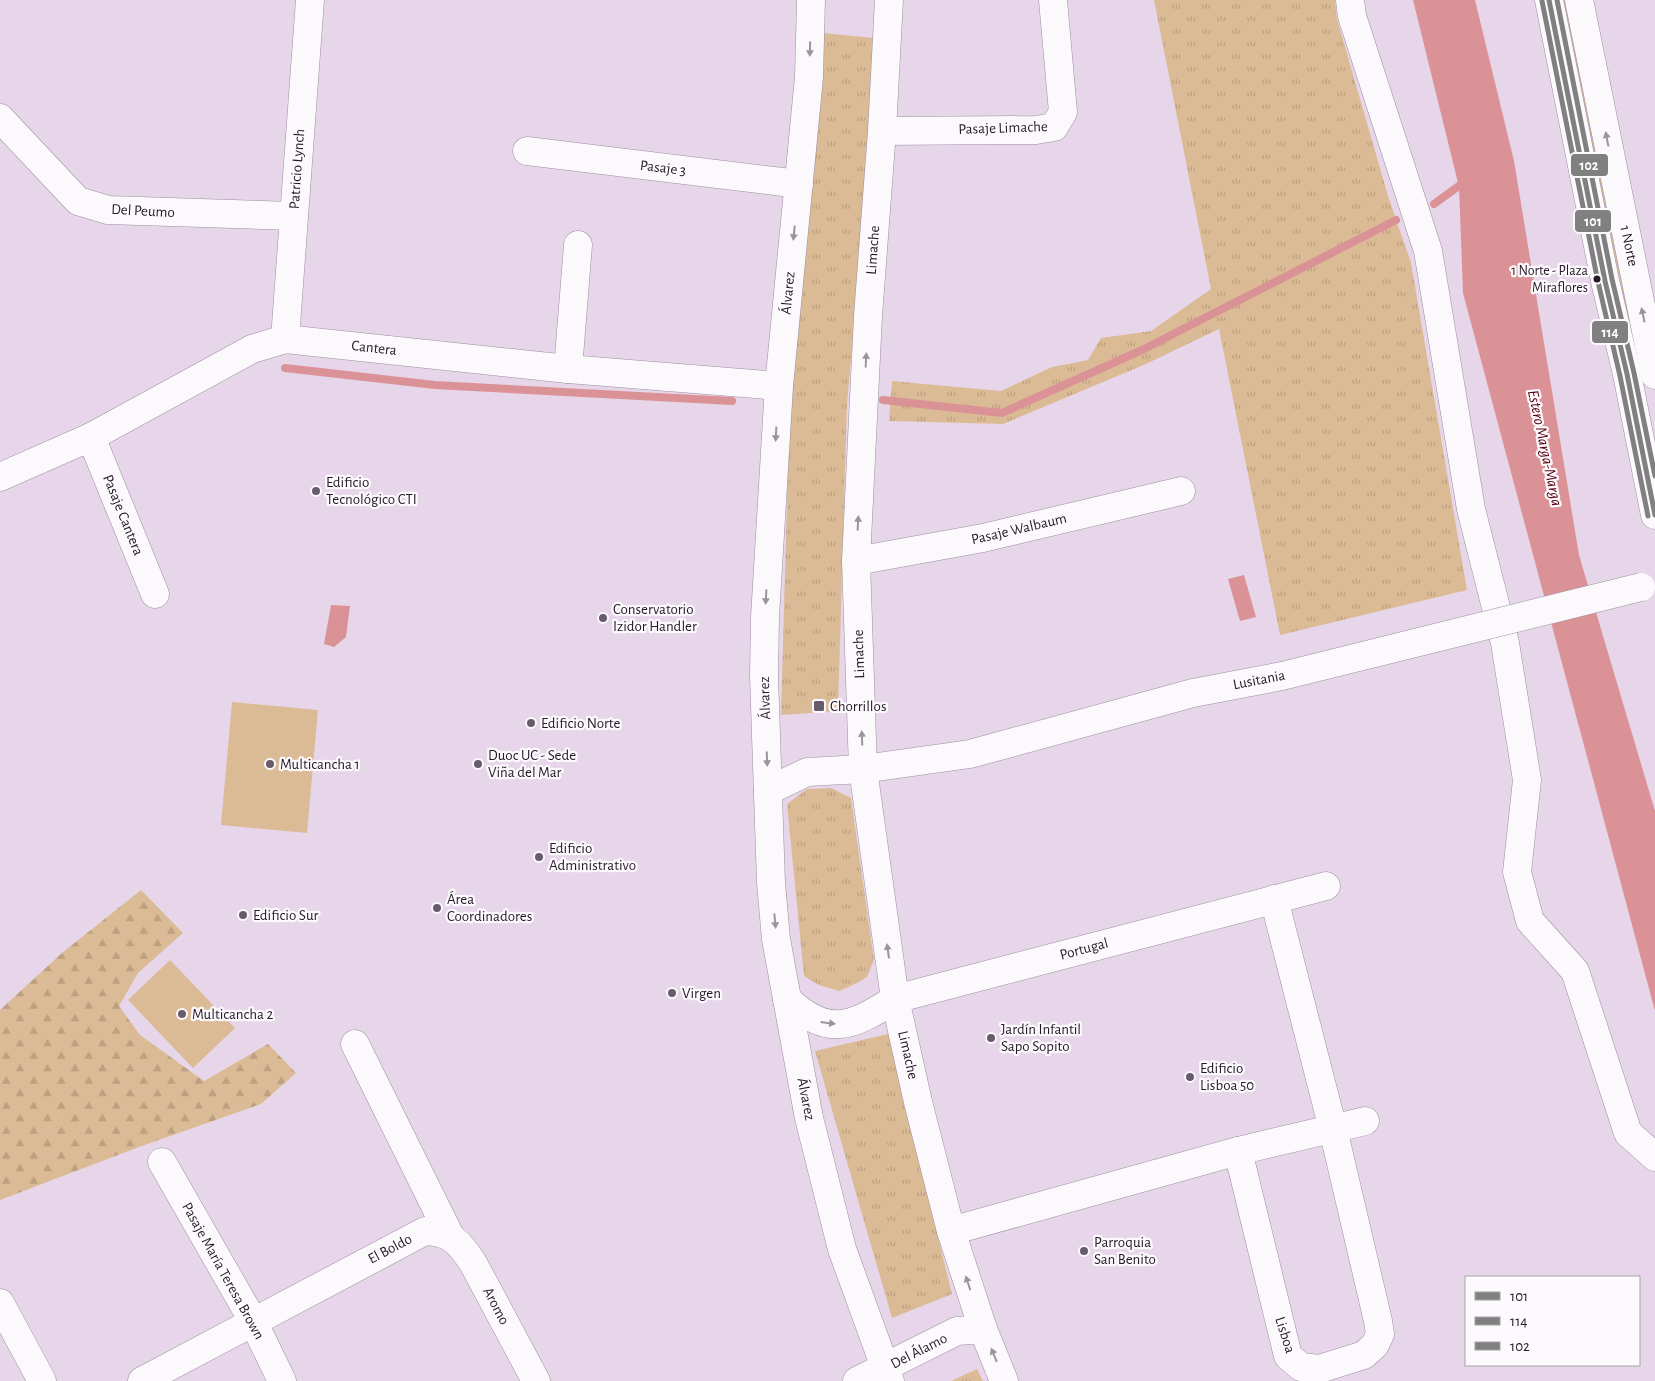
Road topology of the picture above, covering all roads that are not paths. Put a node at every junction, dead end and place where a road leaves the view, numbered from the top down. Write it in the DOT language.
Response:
graph roads {
  1 [pos="310,0"];
  2 [pos="811,0"];
  3 [pos="889,0"];
  4 [pos="1053,0"];
  5 [pos="1350,0"];
  6 [pos="1549,0"];
  7 [pos="1579,0"];
  8 [pos="0,118"];
  9 [pos="882,131"];
  10 [pos="527,151"];
  11 [pos="799,184"];
  12 [pos="293,216"];
  13 [pos="578,245"];
  14 [pos="285,339"];
  15 [pos="1654,367"];
  16 [pos="568,369"];
  17 [pos="1626,370"];
  18 [pos="778,386"];
  19 [pos="91,436"];
  20 [pos="0,477"];
  21 [pos="1181,491"];
  22 [pos="1655,515"];
  23 [pos="856,561"];
  24 [pos="1648,586"];
  25 [pos="155,594"];
  26 [pos="863,770"];
  27 [pos="768,791"];
  28 [pos="1326,886"];
  29 [pos="1274,899"];
  30 [pos="787,999"];
  31 [pos="895,999"];
  32 [pos="355,1044"];
  33 [pos="1365,1120"];
  34 [pos="1333,1129"];
  35 [pos="1238,1151"];
  36 [pos="1655,1158"];
  37 [pos="162,1162"];
  38 [pos="951,1231"];
  39 [pos="450,1236"];
  40 [pos="0,1304"];
  41 [pos="253,1321"];
  42 [pos="983,1329"];
  43 [pos="888,1374"];
  44 [pos="42,1381"];
  45 [pos="142,1381"];
  46 [pos="282,1381"];
  47 [pos="536,1381"];
  48 [pos="856,1381"];
  49 [pos="1004,1381"];
  1 -- 12 [label="street, Patricio Lynch"];
  2 -- 11 [label="street, Álvarez, one-way"];
  3 -- 9 [label="street, Limache"];
  4 -- 9 [label="street, Pasaje Limache"];
  5 -- 36 [label="street"];
  6 -- 17 [label="street, 1 Norte"];
  15 -- 7 [label="street, 1 Norte, one-way"];
  8 -- 12 [label="street, Del Peumo"];
  23 -- 9 [label="street, Limache, one-way"];
  10 -- 11 [label="street, Pasaje 3"];
  11 -- 18 [label="street, Álvarez, one-way"];
  12 -- 14 [label="street, Patricio Lynch"];
  13 -- 16 [label="street"];
  14 -- 16 [label="street, Cantera"];
  14 -- 19 [label="street, Cantera"];
  15 -- 17 [label="street"];
  16 -- 18 [label="street, Cantera"];
  17 -- 22 [label="street, 1 Norte"];
  18 -- 27 [label="street, Álvarez, one-way"];
  19 -- 20 [label="street, Cantera"];
  19 -- 25 [label="street, Pasaje Cantera"];
  21 -- 23 [label="street, Pasaje Walbaum"];
  26 -- 23 [label="street, Limache, one-way"];
  24 -- 26 [label="street, Lusitania, bridge"];
  26 -- 27 [label="street, Lusitania"];
  31 -- 26 [label="street, Limache, one-way"];
  27 -- 30 [label="street, Álvarez, one-way"];
  28 -- 29 [label="street, Portugal"];
  29 -- 31 [label="street, Portugal"];
  29 -- 34 [label="street"];
  30 -- 31 [label="street, Portugal, one-way"];
  30 -- 43 [label="street, Álvarez"];
  31 -- 38 [label="street, Limache"];
  32 -- 39 [label="street"];
  33 -- 34 [label="street"];
  34 -- 35 [label="street"];
  34 -- 35 [label="street, Lisboa"];
  35 -- 38 [label="street"];
  37 -- 41 [label="street, Pasaje María Teresa Brown"];
  42 -- 38 [label="street, Limache, one-way"];
  39 -- 41 [label="street, El Boldo"];
  39 -- 47 [label="street, Aromo"];
  40 -- 44 [label="street"];
  41 -- 45 [label="street, El Boldo"];
  41 -- 46 [label="street, Pasaje María Teresa Brown"];
  42 -- 43 [label="street, Del Álamo"];
  49 -- 42 [label="street, Limache, one-way"];
  43 -- 48 [label="street, Del Álamo"];
}
